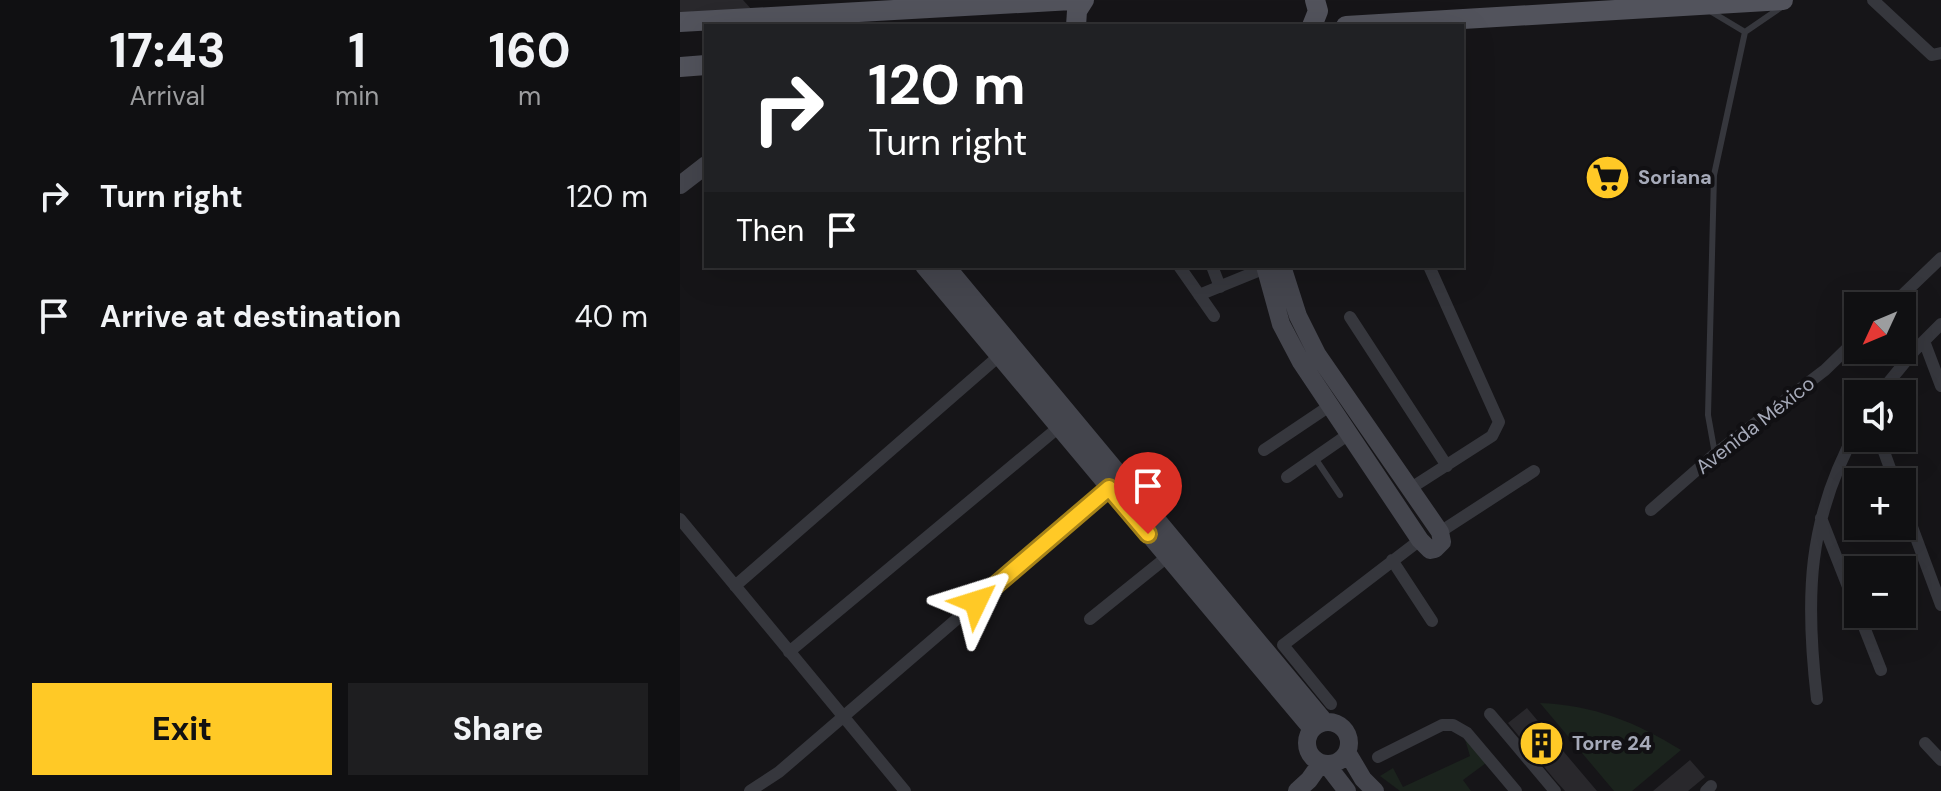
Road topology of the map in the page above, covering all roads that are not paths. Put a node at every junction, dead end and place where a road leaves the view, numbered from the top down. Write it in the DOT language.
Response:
graph roads {
  1 [pos="1072,0"];
  2 [pos="1084,0"];
  3 [pos="1315,0"];
  4 [pos="1783,0"];
  5 [pos="1791,0"];
  6 [pos="1873,0"];
  7 [pos="971,3"];
  8 [pos="1700,5"];
  9 [pos="680,22"];
  10 [pos="1076,24"];
  11 [pos="1313,24"];
  12 [pos="1380,24"];
  13 [pos="1745,32"];
  14 [pos="1941,53"];
  15 [pos="704,65"];
  16 [pos="680,67"];
  17 [pos="704,158"];
  18 [pos="704,167"];
  19 [pos="685,181"];
  20 [pos="1941,258"];
  21 [pos="926,268"];
  22 [pos="947,268"];
  23 [pos="1180,268"];
  24 [pos="1213,268"];
  25 [pos="1266,268"];
  26 [pos="1271,268"];
  27 [pos="1272,268"];
  28 [pos="1430,268"];
  29 [pos="1220,287"];
  30 [pos="1906,292"];
  31 [pos="1199,295"];
  32 [pos="1214,316"];
  33 [pos="1350,317"];
  34 [pos="1941,324"];
  35 [pos="1924,341"];
  36 [pos="1844,351"];
  37 [pos="999,356"];
  38 [pos="1891,380"];
  39 [pos="1941,386"];
  40 [pos="1042,395"];
  41 [pos="1352,402"];
  42 [pos="1340,420"];
  43 [pos="1059,427"];
  44 [pos="1264,450"];
  45 [pos="1847,452"];
  46 [pos="1715,454"];
  47 [pos="1315,458"];
  48 [pos="1447,466"];
  49 [pos="1534,471"];
  50 [pos="1287,477"];
  51 [pos="1109,488"];
  52 [pos="1411,488"];
  53 [pos="1340,495"];
  54 [pos="1651,510"];
  55 [pos="1821,518"];
  56 [pos="680,519"];
  57 [pos="1440,532"];
  58 [pos="1916,538"];
  59 [pos="1420,540"];
  60 [pos="1167,557"];
  61 [pos="1392,560"];
  62 [pos="1844,577"];
  63 [pos="735,586"];
  64 [pos="1941,605"];
  65 [pos="1090,619"];
  66 [pos="1432,621"];
  67 [pos="1864,628"];
  68 [pos="789,652"];
  69 [pos="1881,670"];
  70 [pos="1817,699"];
  71 [pos="1490,714"];
  72 [pos="842,717"];
  73 [pos="1323,718"];
  74 [pos="1925,743"];
  75 [pos="1347,752"];
  76 [pos="1378,757"];
  77 [pos="1941,760"];
  78 [pos="1324,764"];
  79 [pos="899,789"];
  80 [pos="750,791"];
  81 [pos="1297,791"];
  82 [pos="1347,791"];
  83 [pos="1375,791"];
  84 [pos="1516,791"];
  85 [pos="1555,791"];
  1 -- 7 [label="main road"];
  2 -- 10 [label="main road"];
  3 -- 11 [label="main road"];
  4 -- 8 [label="main road"];
  5 -- 13 [label="lane"];
  6 -- 14 [label="street"];
  7 -- 9 [label="main road"];
  8 -- 12 [label="main road"];
  8 -- 13 [label="lane"];
  13 -- 46 [label="lane"];
  15 -- 16 [label="main road"];
  17 -- 19 [label="main road"];
  18 -- 19 [label="main road"];
  20 -- 30 [label="street"];
  21 -- 37 [label="main road"];
  22 -- 40 [label="main road"];
  23 -- 31 [label="street"];
  24 -- 29 [label="street"];
  25 -- 29 [label="street"];
  26 -- 42 [label="main road"];
  27 -- 41 [label="main road"];
  28 -- 48 [label="street"];
  29 -- 31 [label="street"];
  31 -- 32 [label="street"];
  33 -- 48 [label="street"];
  34 -- 35 [label="street"];
  35 -- 38 [label="street"];
  35 -- 39 [label="street"];
  36 -- 46 [label="street, Avenida México"];
  37 -- 40 [label="main road"];
  37 -- 63 [label="street"];
  40 -- 43 [label="main road"];
  40 -- 73 [label="main road"];
  41 -- 42 [label="main road"];
  41 -- 52 [label="main road"];
  42 -- 44 [label="street"];
  42 -- 47 [label="street"];
  42 -- 59 [label="main road"];
  43 -- 51 [label="main road"];
  43 -- 68 [label="street"];
  45 -- 55 [label="street"];
  46 -- 54 [label="street, Avenida México"];
  47 -- 50 [label="street"];
  47 -- 53 [label="lane"];
  48 -- 52 [label="street"];
  49 -- 57 [label="street"];
  51 -- 60 [label="main road"];
  51 -- 72 [label="street"];
  52 -- 57 [label="main road"];
  55 -- 62 [label="street"];
  55 -- 70 [label="street"];
  56 -- 63 [label="street"];
  57 -- 59 [label="main road"];
  58 -- 64 [label="street"];
  59 -- 61 [label="street"];
  60 -- 65 [label="street"];
  60 -- 73 [label="main road"];
  61 -- 66 [label="street"];
  61 -- 73 [label="street"];
  63 -- 68 [label="street"];
  67 -- 69 [label="street"];
  68 -- 72 [label="street"];
  71 -- 85 [label="street"];
  72 -- 79 [label="street"];
  72 -- 80 [label="street"];
  73 -- 75 [label="main road"];
  73 -- 78 [label="main road"];
  74 -- 77 [label="street"];
  75 -- 78 [label="main road"];
  75 -- 83 [label="main road"];
  76 -- 84 [label="street"];
  78 -- 81 [label="main road"];
  78 -- 82 [label="main road"];
}
